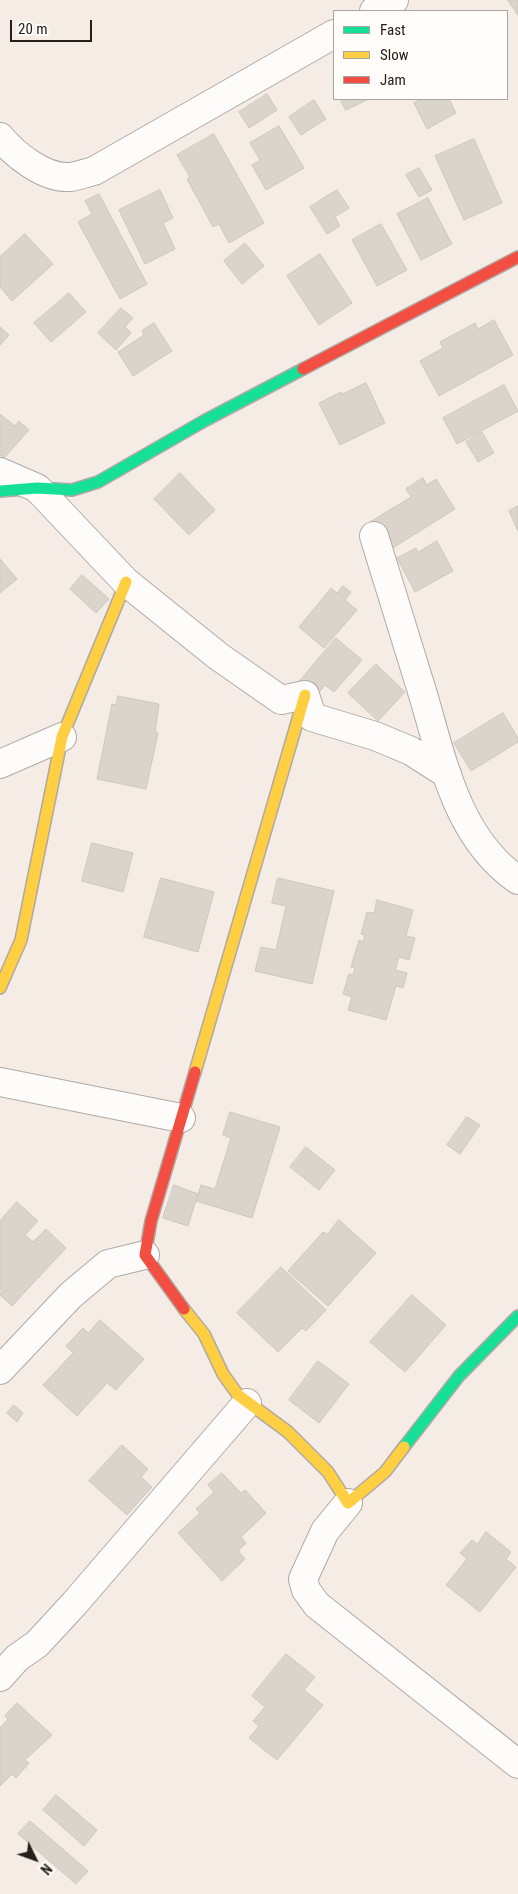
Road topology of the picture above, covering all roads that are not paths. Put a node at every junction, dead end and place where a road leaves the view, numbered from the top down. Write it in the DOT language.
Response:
graph roads {
  1 [pos="394,0"];
  2 [pos="376,10"];
  3 [pos="333,35"];
  4 [pos="0,137"];
  5 [pos="518,257"];
  6 [pos="0,472"];
  7 [pos="37,488"];
  8 [pos="0,491"];
  9 [pos="374,536"];
  10 [pos="126,582"];
  11 [pos="305,696"];
  12 [pos="62,737"];
  13 [pos="0,764"];
  14 [pos="447,774"];
  15 [pos="518,880"];
  16 [pos="0,988"];
  17 [pos="0,1082"];
  18 [pos="181,1118"];
  19 [pos="145,1255"];
  20 [pos="518,1316"];
  21 [pos="0,1370"];
  22 [pos="247,1403"];
  23 [pos="348,1504"];
  24 [pos="0,1676"];
  25 [pos="518,1764"];
  1 -- 2 [label="street"];
  3 -- 4 [label="street"];
  5 -- 7 [label="street"];
  6 -- 7 [label="street"];
  7 -- 8 [label="street"];
  7 -- 10 [label="street"];
  9 -- 14 [label="street"];
  10 -- 11 [label="street"];
  10 -- 12 [label="street"];
  11 -- 14 [label="street"];
  11 -- 18 [label="street"];
  12 -- 13 [label="street"];
  12 -- 16 [label="street"];
  14 -- 15 [label="street"];
  17 -- 18 [label="street"];
  18 -- 19 [label="street"];
  19 -- 21 [label="street"];
  19 -- 22 [label="street"];
  20 -- 23 [label="street"];
  22 -- 23 [label="street"];
  22 -- 24 [label="street"];
  23 -- 25 [label="street"];
}
